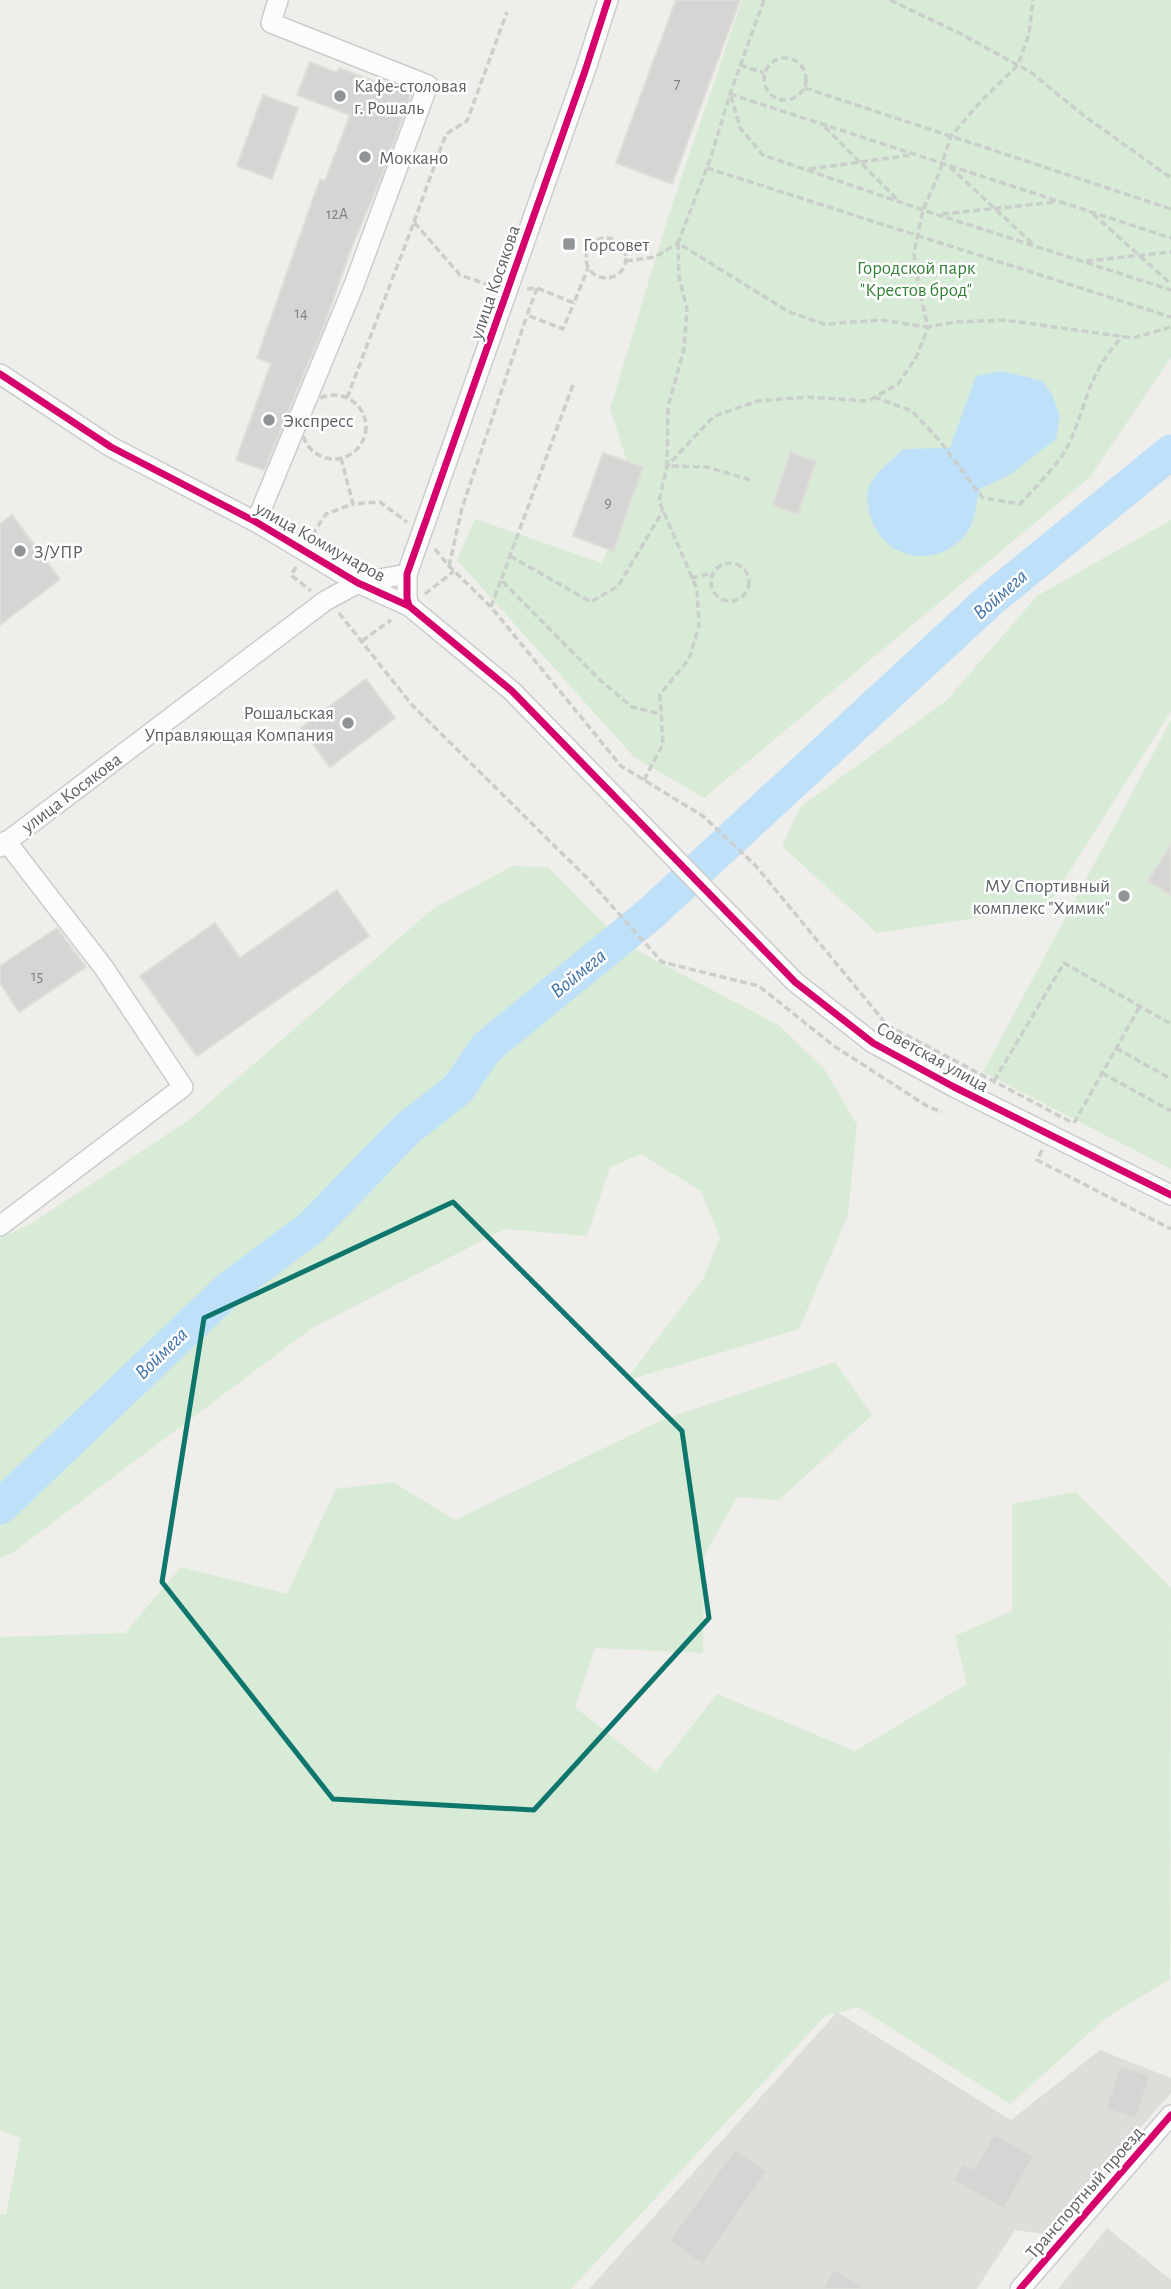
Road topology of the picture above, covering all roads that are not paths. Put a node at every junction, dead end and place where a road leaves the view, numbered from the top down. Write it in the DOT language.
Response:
graph roads {
  1 [pos="278,0"];
  2 [pos="608,0"];
  3 [pos="0,374"];
  4 [pos="256,522"];
  5 [pos="407,574"];
  6 [pos="358,583"];
  7 [pos="410,606"];
  8 [pos="654,837"];
  9 [pos="3,844"];
  10 [pos="1171,1195"];
  11 [pos="0,1226"];
  12 [pos="1171,2115"];
  13 [pos="1020,2289"];
  1 -- 4 [label="street"];
  2 -- 5 [label="street, улица Косякова"];
  3 -- 4 [label="street, улица Коммунаров"];
  4 -- 6 [label="street, улица Коммунаров"];
  5 -- 6 [label="street, улица Косякова"];
  5 -- 7 [label="street"];
  6 -- 7 [label="street, улица Коммунаров"];
  6 -- 9 [label="street, улица Косякова"];
  7 -- 8 [label="street, улица Коммунаров"];
  8 -- 10 [label="street, Советская улица"];
  9 -- 11 [label="street"];
  12 -- 13 [label="street, Транспортный проезд"];
}
